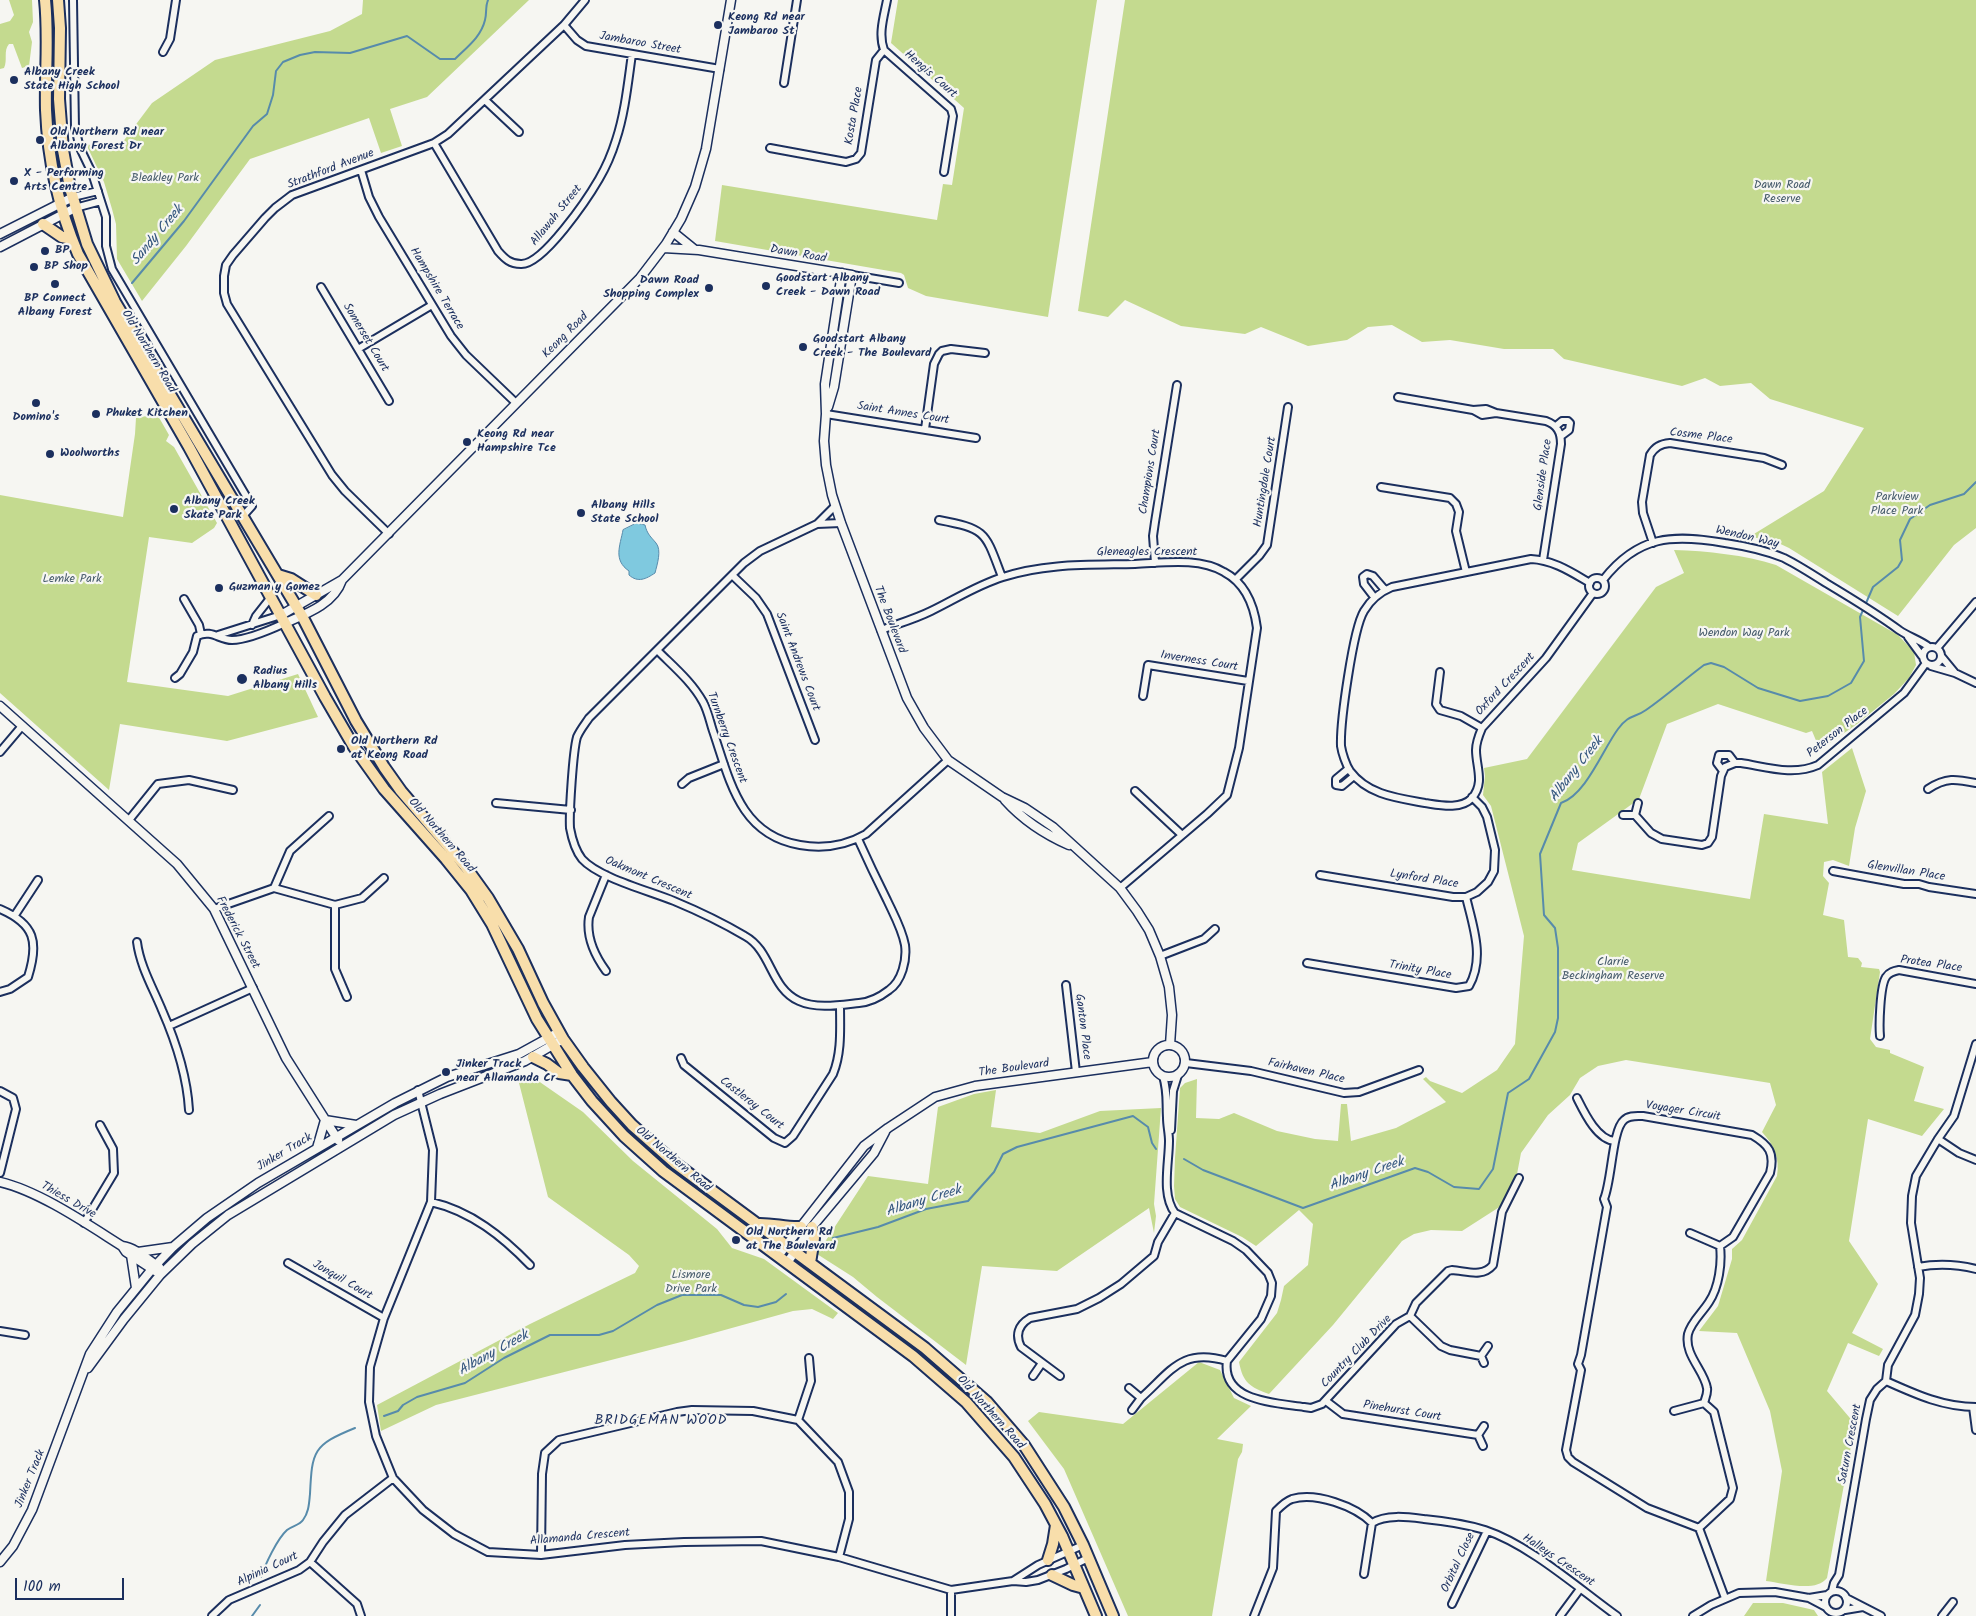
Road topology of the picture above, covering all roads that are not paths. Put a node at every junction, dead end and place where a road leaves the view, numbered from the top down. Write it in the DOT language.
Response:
graph roads {
  1 [pos="45,0"];
  2 [pos="58,0"];
  3 [pos="73,0"];
  4 [pos="176,0"];
  5 [pos="585,0"];
  6 [pos="731,0"];
  7 [pos="797,0"];
  8 [pos="887,0"];
  9 [pos="564,26"];
  10 [pos="884,50"];
  11 [pos="162,52"];
  12 [pos="632,54"];
  13 [pos="720,69"];
  14 [pos="784,83"];
  15 [pos="486,101"];
  16 [pos="519,132"];
  17 [pos="434,143"];
  18 [pos="770,148"];
  19 [pos="361,170"];
  20 [pos="944,172"];
  21 [pos="98,192"];
  22 [pos="73,197"];
  23 [pos="101,201"];
  24 [pos="60,202"];
  25 [pos="76,208"];
  26 [pos="64,214"];
  27 [pos="43,224"];
  28 [pos="673,232"];
  29 [pos="0,234"];
  30 [pos="72,239"];
  31 [pos="0,247"];
  32 [pos="663,248"];
  33 [pos="694,249"];
  34 [pos="842,274"];
  35 [pos="852,275"];
  36 [pos="899,283"];
  37 [pos="321,286"];
  38 [pos="432,304"];
  39 [pos="358,349"];
  40 [pos="986,353"];
  41 [pos="1177,386"];
  42 [pos="1398,397"];
  43 [pos="389,401"];
  44 [pos="516,403"];
  45 [pos="1288,407"];
  46 [pos="826,414"];
  47 [pos="1556,426"];
  48 [pos="925,429"];
  49 [pos="1561,436"];
  50 [pos="976,438"];
  51 [pos="1782,464"];
  52 [pos="1381,487"];
  53 [pos="835,506"];
  54 [pos="242,516"];
  55 [pos="939,520"];
  56 [pos="841,523"];
  57 [pos="817,524"];
  58 [pos="389,534"];
  59 [pos="1654,542"];
  60 [pos="1543,560"];
  61 [pos="1155,563"];
  62 [pos="1466,572"];
  63 [pos="278,575"];
  64 [pos="732,575"];
  65 [pos="1002,577"];
  66 [pos="1236,579"];
  67 [pos="342,580"];
  68 [pos="1603,580"];
  69 [pos="1590,583"];
  70 [pos="1385,590"];
  71 [pos="1593,593"];
  72 [pos="316,595"];
  73 [pos="271,597"];
  74 [pos="1374,597"];
  75 [pos="184,599"];
  76 [pos="1976,602"];
  77 [pos="297,606"];
  78 [pos="302,616"];
  79 [pos="283,619"];
  80 [pos="252,625"];
  81 [pos="881,630"];
  82 [pos="201,634"];
  83 [pos="218,635"];
  84 [pos="1908,636"];
  85 [pos="1929,647"];
  86 [pos="1937,648"];
  87 [pos="658,651"];
  88 [pos="1922,656"];
  89 [pos="1941,656"];
  90 [pos="1928,664"];
  91 [pos="1440,672"];
  92 [pos="1955,672"];
  93 [pos="175,678"];
  94 [pos="1248,681"];
  95 [pos="1976,683"];
  96 [pos="1143,696"];
  97 [pos="0,706"];
  98 [pos="22,726"];
  99 [pos="1482,728"];
  100 [pos="815,740"];
  101 [pos="0,752"];
  102 [pos="948,760"];
  103 [pos="1735,763"];
  104 [pos="724,764"];
  105 [pos="1348,769"];
  106 [pos="1723,771"];
  107 [pos="1354,776"];
  108 [pos="1976,783"];
  109 [pos="682,784"];
  110 [pos="1928,788"];
  111 [pos="233,790"];
  112 [pos="1135,791"];
  113 [pos="1472,797"];
  114 [pos="496,803"];
  115 [pos="1638,803"];
  116 [pos="571,810"];
  117 [pos="1623,815"];
  118 [pos="1635,815"];
  119 [pos="329,816"];
  120 [pos="128,820"];
  121 [pos="1182,835"];
  122 [pos="858,839"];
  123 [pos="1833,871"];
  124 [pos="606,875"];
  125 [pos="1320,875"];
  126 [pos="384,878"];
  127 [pos="38,880"];
  128 [pos="274,888"];
  129 [pos="1120,888"];
  130 [pos="1976,894"];
  131 [pos="1466,897"];
  132 [pos="335,905"];
  133 [pos="0,909"];
  134 [pos="214,909"];
  135 [pos="15,915"];
  136 [pos="1215,929"];
  137 [pos="137,942"];
  138 [pos="1160,956"];
  139 [pos="1307,963"];
  140 [pos="606,971"];
  141 [pos="1976,984"];
  142 [pos="1066,985"];
  143 [pos="252,988"];
  144 [pos="0,992"];
  145 [pos="347,997"];
  146 [pos="840,1005"];
  147 [pos="169,1026"];
  148 [pos="561,1035"];
  149 [pos="1880,1036"];
  150 [pos="550,1042"];
  151 [pos="1170,1044"];
  152 [pos="1976,1044"];
  153 [pos="533,1057"];
  154 [pos="681,1058"];
  155 [pos="1153,1062"];
  156 [pos="1186,1063"];
  157 [pos="1419,1070"];
  158 [pos="1076,1072"];
  159 [pos="1971,1073"];
  160 [pos="572,1075"];
  161 [pos="1178,1075"];
  162 [pos="1163,1076"];
  163 [pos="418,1090"];
  164 [pos="0,1091"];
  165 [pos="1577,1098"];
  166 [pos="421,1102"];
  167 [pos="189,1110"];
  168 [pos="325,1120"];
  169 [pos="100,1125"];
  170 [pos="356,1125"];
  171 [pos="888,1128"];
  172 [pos="336,1137"];
  173 [pos="1169,1139"];
  174 [pos="1938,1139"];
  175 [pos="1615,1141"];
  176 [pos="342,1146"];
  177 [pos="317,1148"];
  178 [pos="1976,1160"];
  179 [pos="0,1173"];
  180 [pos="1519,1178"];
  181 [pos="0,1182"];
  182 [pos="431,1202"];
  183 [pos="1175,1213"];
  184 [pos="84,1223"];
  185 [pos="757,1224"];
  186 [pos="801,1227"];
  187 [pos="812,1228"];
  188 [pos="1690,1233"];
  189 [pos="1720,1246"];
  190 [pos="173,1247"];
  191 [pos="791,1249"];
  192 [pos="134,1253"];
  193 [pos="778,1256"];
  194 [pos="288,1263"];
  195 [pos="787,1263"];
  196 [pos="810,1263"];
  197 [pos="530,1265"];
  198 [pos="154,1267"];
  199 [pos="1918,1267"];
  200 [pos="1976,1269"];
  201 [pos="162,1273"];
  202 [pos="136,1288"];
  203 [pos="1410,1316"];
  204 [pos="384,1318"];
  205 [pos="0,1331"];
  206 [pos="25,1335"];
  207 [pos="1488,1346"];
  208 [pos="1481,1356"];
  209 [pos="809,1358"];
  210 [pos="1227,1361"];
  211 [pos="1042,1363"];
  212 [pos="1484,1364"];
  213 [pos="85,1372"];
  214 [pos="1033,1376"];
  215 [pos="1060,1376"];
  216 [pos="1886,1381"];
  217 [pos="1129,1388"];
  218 [pos="1141,1398"];
  219 [pos="1326,1401"];
  220 [pos="1704,1403"];
  221 [pos="1974,1407"];
  222 [pos="1132,1410"];
  223 [pos="1674,1412"];
  224 [pos="798,1420"];
  225 [pos="1484,1426"];
  226 [pos="1976,1430"];
  227 [pos="1478,1435"];
  228 [pos="1483,1446"];
  229 [pos="393,1478"];
  230 [pos="1372,1524"];
  231 [pos="1056,1525"];
  232 [pos="1699,1528"];
  233 [pos="1487,1531"];
  234 [pos="1083,1545"];
  235 [pos="1068,1551"];
  236 [pos="542,1555"];
  237 [pos="838,1557"];
  238 [pos="1088,1558"];
  239 [pos="1048,1560"];
  240 [pos="0,1562"];
  241 [pos="310,1562"];
  242 [pos="1074,1565"];
  243 [pos="1364,1574"];
  244 [pos="1052,1575"];
  245 [pos="1839,1576"];
  246 [pos="1013,1581"];
  247 [pos="1084,1588"];
  248 [pos="1580,1589"];
  249 [pos="951,1590"];
  250 [pos="1841,1592"];
  251 [pos="1830,1593"];
  252 [pos="1725,1598"];
  253 [pos="1809,1598"];
  254 [pos="1846,1598"];
  255 [pos="1953,1602"];
  256 [pos="1452,1604"];
  257 [pos="1863,1607"];
  258 [pos="1828,1611"];
  259 [pos="1841,1613"];
  260 [pos="212,1616"];
  261 [pos="361,1616"];
  262 [pos="952,1616"];
  263 [pos="1096,1616"];
  264 [pos="1113,1616"];
  265 [pos="1254,1616"];
  266 [pos="1560,1616"];
  267 [pos="1617,1616"];
  268 [pos="1693,1616"];
  269 [pos="1881,1616"];
  270 [pos="1942,1616"];
  1 -- 24 [label="highway, Old Northern Road"];
  2 -- 22 [label="highway, Old Northern Road"];
  3 -- 21 [label="street, Old Northern Road"];
  4 -- 11 [label="street"];
  5 -- 9 [label="street, Strathford Avenue"];
  6 -- 13 [label="street, Keong Road"];
  7 -- 14 [label="street"];
  8 -- 10 [label="street"];
  9 -- 12 [label="street, Jambaroo Street"];
  9 -- 15 [label="street, Strathford Avenue"];
  10 -- 18 [label="street, Kosta Place"];
  10 -- 20 [label="street, Hengis Court"];
  12 -- 13 [label="street, Jambaroo Street"];
  12 -- 17 [label="street, Allawah Street"];
  13 -- 28 [label="street, Keong Road"];
  15 -- 16 [label="street"];
  15 -- 17 [label="street, Strathford Avenue"];
  17 -- 19 [label="street, Strathford Avenue"];
  19 -- 38 [label="street, Hampshire Terrace"];
  19 -- 58 [label="street, Strathford Avenue"];
  21 -- 22 [label="street"];
  21 -- 23 [label="street, Old Northern Road"];
  22 -- 24 [label="street"];
  22 -- 25 [label="highway, Old Northern Road"];
  23 -- 25 [label="street"];
  23 -- 54 [label="street, Old Northern Road"];
  24 -- 26 [label="highway, Old Northern Road"];
  24 -- 29 [label="street"];
  25 -- 26 [label="street"];
  25 -- 54 [label="highway, Old Northern Road"];
  26 -- 27 [label="street"];
  26 -- 30 [label="highway, Old Northern Road"];
  27 -- 30 [label="highway"];
  27 -- 31 [label="street"];
  28 -- 32 [label="street, Keong Road"];
  28 -- 33 [label="street, Dawn Road"];
  30 -- 73 [label="highway, Old Northern Road"];
  32 -- 33 [label="street, Dawn Road"];
  32 -- 44 [label="street, Keong Road"];
  33 -- 34 [label="street, Dawn Road"];
  34 -- 35 [label="street, Dawn Road"];
  34 -- 46 [label="street, The Boulevard"];
  35 -- 36 [label="street, Dawn Road"];
  35 -- 46 [label="street, The Boulevard"];
  37 -- 39 [label="street, Somerset Court"];
  38 -- 39 [label="street"];
  38 -- 44 [label="street, Hampshire Terrace"];
  39 -- 43 [label="street, Somerset Court"];
  40 -- 48 [label="street"];
  41 -- 61 [label="street, Champions Court"];
  42 -- 47 [label="street, Glenside Place"];
  44 -- 58 [label="street, Keong Road"];
  45 -- 66 [label="street, Huntingdale Court"];
  46 -- 48 [label="street, Saint Annes Court"];
  46 -- 53 [label="street, The Boulevard"];
  47 -- 49 [label="street, Glenside Place"];
  47 -- 49 [label="street"];
  48 -- 50 [label="street, Saint Annes Court"];
  49 -- 60 [label="street, Glenside Place"];
  51 -- 59 [label="street, Cosme Place"];
  52 -- 62 [label="street"];
  53 -- 56 [label="street, The Boulevard"];
  53 -- 57 [label="street, Oakmont Crescent"];
  54 -- 63 [label="highway, Old Northern Road"];
  55 -- 65 [label="street"];
  56 -- 57 [label="street, Oakmont Crescent"];
  56 -- 81 [label="street, The Boulevard"];
  57 -- 64 [label="street, Oakmont Crescent"];
  58 -- 67 [label="street, Keong Road"];
  59 -- 68 [label="street, Wendon Way"];
  59 -- 84 [label="street, Wendon Way"];
  60 -- 62 [label="street"];
  60 -- 69 [label="street"];
  61 -- 65 [label="street, Gleneagles Crescent"];
  61 -- 66 [label="street, Gleneagles Crescent"];
  62 -- 70 [label="street"];
  63 -- 72 [label="highway"];
  63 -- 77 [label="highway, Old Northern Road"];
  64 -- 87 [label="street, Oakmont Crescent"];
  64 -- 100 [label="street, Saint Andrews Court"];
  65 -- 81 [label="street, Gleneagles Crescent"];
  66 -- 94 [label="street, Gleneagles Crescent"];
  67 -- 72 [label="street, Keong Road"];
  67 -- 78 [label="street, Keong Road"];
  68 -- 69 [label="street"];
  68 -- 71 [label="street, Oxford Crescent"];
  69 -- 71 [label="street"];
  70 -- 74 [label="street"];
  70 -- 74 [label="street"];
  71 -- 99 [label="street, Oxford Crescent"];
  72 -- 77 [label="street, Keong Road"];
  73 -- 79 [label="highway, Old Northern Road"];
  73 -- 80 [label="street"];
  74 -- 105 [label="street"];
  75 -- 82 [label="street"];
  76 -- 86 [label="street"];
  77 -- 78 [label="highway, Old Northern Road"];
  77 -- 79 [label="street, Keong Road"];
  78 -- 79 [label="street, Keong Road"];
  78 -- 148 [label="highway, Old Northern Road"];
  79 -- 80 [label="street"];
  79 -- 83 [label="street"];
  79 -- 150 [label="highway, Old Northern Road"];
  80 -- 83 [label="street"];
  81 -- 102 [label="street, The Boulevard"];
  82 -- 83 [label="street"];
  82 -- 93 [label="street"];
  84 -- 85 [label="street, Wendon Way"];
  84 -- 88 [label="street, Wendon Way"];
  85 -- 86 [label="street, Wendon Way"];
  85 -- 88 [label="street"];
  86 -- 89 [label="street"];
  87 -- 104 [label="street, Turnberry Crescent"];
  87 -- 116 [label="street, Oakmont Crescent"];
  88 -- 90 [label="street, Wendon Way"];
  89 -- 90 [label="street"];
  89 -- 92 [label="street"];
  90 -- 92 [label="street"];
  90 -- 103 [label="street, Peterson Place"];
  91 -- 99 [label="street"];
  92 -- 95 [label="street"];
  94 -- 96 [label="street, Inverness Court"];
  94 -- 121 [label="street, Gleneagles Crescent"];
  97 -- 98 [label="street, Frederick Street"];
  98 -- 101 [label="street"];
  98 -- 120 [label="street, Frederick Street"];
  99 -- 113 [label="street, Oxford Crescent"];
  102 -- 122 [label="street, Turnberry Crescent"];
  102 -- 129 [label="street, The Boulevard"];
  103 -- 106 [label="street"];
  103 -- 106 [label="street, Peterson Place"];
  104 -- 109 [label="street"];
  104 -- 122 [label="street, Turnberry Crescent"];
  105 -- 107 [label="street"];
  105 -- 107 [label="street"];
  106 -- 118 [label="street"];
  107 -- 113 [label="street"];
  108 -- 110 [label="street"];
  111 -- 120 [label="street"];
  112 -- 121 [label="street"];
  113 -- 131 [label="street, Lynford Place"];
  114 -- 116 [label="street"];
  115 -- 118 [label="street"];
  116 -- 124 [label="street, Oakmont Crescent"];
  117 -- 118 [label="street"];
  119 -- 128 [label="street"];
  120 -- 134 [label="street, Frederick Street"];
  121 -- 129 [label="street, Gleneagles Crescent"];
  122 -- 146 [label="street, Oakmont Crescent"];
  123 -- 130 [label="street, Glenvillan Place"];
  124 -- 140 [label="street"];
  124 -- 146 [label="street, Oakmont Crescent"];
  125 -- 131 [label="street, Lynford Place"];
  126 -- 132 [label="street"];
  127 -- 135 [label="street"];
  128 -- 132 [label="street"];
  128 -- 134 [label="street"];
  129 -- 138 [label="street, The Boulevard"];
  131 -- 139 [label="street, Trinity Place"];
  132 -- 145 [label="street"];
  133 -- 135 [label="street"];
  134 -- 143 [label="street, Frederick Street"];
  135 -- 144 [label="street"];
  136 -- 138 [label="street"];
  137 -- 147 [label="street"];
  138 -- 151 [label="street, The Boulevard"];
  141 -- 149 [label="street, Protea Place"];
  142 -- 158 [label="street, Ganton Place"];
  143 -- 147 [label="street"];
  143 -- 168 [label="street, Frederick Street"];
  146 -- 154 [label="street, Castleroy Court"];
  147 -- 167 [label="street"];
  148 -- 150 [label="street, Jinker Track"];
  148 -- 185 [label="highway, Old Northern Road"];
  150 -- 153 [label="street, Jinker Track"];
  150 -- 160 [label="highway, Old Northern Road"];
  150 -- 163 [label="street, Jinker Track"];
  151 -- 155 [label="street"];
  151 -- 156 [label="street"];
  152 -- 159 [label="street, Saturn Crescent"];
  153 -- 160 [label="highway"];
  153 -- 166 [label="street, Jinker Track"];
  155 -- 158 [label="street, The Boulevard"];
  155 -- 162 [label="street"];
  156 -- 157 [label="street, Fairhaven Place"];
  156 -- 161 [label="street"];
  158 -- 171 [label="street, The Boulevard"];
  159 -- 174 [label="street, Saturn Crescent"];
  160 -- 193 [label="highway, Old Northern Road"];
  161 -- 162 [label="street"];
  161 -- 173 [label="street"];
  162 -- 173 [label="street"];
  163 -- 166 [label="street, Allamanda Crescent"];
  163 -- 170 [label="street, Jinker Track"];
  164 -- 179 [label="street"];
  165 -- 175 [label="street"];
  166 -- 176 [label="street, Jinker Track"];
  166 -- 182 [label="street, Allamanda Crescent"];
  168 -- 170 [label="street"];
  168 -- 172 [label="street, Frederick Street"];
  168 -- 177 [label="street"];
  169 -- 184 [label="street"];
  170 -- 172 [label="street, Jinker Track"];
  171 -- 186 [label="street, The Boulevard"];
  171 -- 187 [label="street, The Boulevard"];
  172 -- 176 [label="street, Frederick Street"];
  172 -- 177 [label="street, Jinker Track"];
  173 -- 183 [label="street"];
  174 -- 178 [label="street"];
  174 -- 199 [label="street, Saturn Crescent"];
  175 -- 189 [label="street, Voyager Circuit"];
  175 -- 232 [label="street, Voyager Circuit"];
  176 -- 201 [label="street, Jinker Track"];
  177 -- 190 [label="street, Jinker Track"];
  180 -- 203 [label="street, Country Club Drive"];
  181 -- 184 [label="street, Thiess Drive"];
  182 -- 197 [label="street"];
  182 -- 204 [label="street, Allamanda Crescent"];
  183 -- 210 [label="street"];
  183 -- 211 [label="street"];
  184 -- 192 [label="street, Thiess Drive"];
  185 -- 186 [label="highway"];
  185 -- 191 [label="highway, Old Northern Road"];
  186 -- 191 [label="street, The Boulevard"];
  187 -- 191 [label="street, The Boulevard"];
  187 -- 196 [label="highway"];
  188 -- 189 [label="street"];
  189 -- 220 [label="street"];
  190 -- 192 [label="street"];
  190 -- 198 [label="street, Jinker Track"];
  191 -- 193 [label="street, The Boulevard"];
  191 -- 195 [label="street, The Boulevard"];
  191 -- 196 [label="highway, Old Northern Road"];
  192 -- 198 [label="street, Thiess Drive"];
  192 -- 202 [label="street"];
  193 -- 195 [label="highway, Old Northern Road"];
  194 -- 204 [label="street, Jonquil Court"];
  195 -- 231 [label="highway, Old Northern Road"];
  196 -- 234 [label="highway, Old Northern Road"];
  198 -- 201 [label="street, Thiess Drive"];
  198 -- 202 [label="street, Jinker Track"];
  199 -- 200 [label="street"];
  199 -- 216 [label="street, Saturn Crescent"];
  201 -- 213 [label="street, Jinker Track"];
  202 -- 213 [label="street, Jinker Track"];
  203 -- 208 [label="street"];
  203 -- 219 [label="street, Country Club Drive"];
  204 -- 229 [label="street, Allamanda Crescent"];
  205 -- 206 [label="street"];
  207 -- 208 [label="street"];
  208 -- 212 [label="street"];
  209 -- 224 [label="street"];
  210 -- 218 [label="street"];
  210 -- 219 [label="street, Country Club Drive"];
  211 -- 214 [label="street"];
  211 -- 215 [label="street"];
  213 -- 240 [label="street, Jinker Track"];
  216 -- 221 [label="street"];
  216 -- 245 [label="street, Saturn Crescent"];
  217 -- 218 [label="street"];
  218 -- 222 [label="street"];
  219 -- 227 [label="street, Pinehurst Court"];
  220 -- 223 [label="street"];
  220 -- 232 [label="street"];
  221 -- 226 [label="street"];
  224 -- 236 [label="street"];
  224 -- 237 [label="street"];
  225 -- 227 [label="street"];
  227 -- 228 [label="street"];
  229 -- 236 [label="street, Allamanda Crescent"];
  229 -- 241 [label="street, Alpinia Court"];
  230 -- 233 [label="street, Halleys Crescent"];
  230 -- 243 [label="street"];
  230 -- 265 [label="street"];
  231 -- 235 [label="highway, Old Northern Road"];
  231 -- 239 [label="highway"];
  232 -- 252 [label="street"];
  233 -- 248 [label="street, Halleys Crescent"];
  233 -- 256 [label="street, Orbital Close"];
  234 -- 235 [label="street, Allamanda Crescent"];
  234 -- 238 [label="highway, Old Northern Road"];
  235 -- 239 [label="street, Allamanda Crescent"];
  235 -- 242 [label="highway, Old Northern Road"];
  236 -- 237 [label="street, Allamanda Crescent"];
  237 -- 249 [label="street, Allamanda Crescent"];
  238 -- 242 [label="street, Allamanda Crescent"];
  238 -- 264 [label="highway, Old Northern Road"];
  239 -- 246 [label="street, Allamanda Crescent"];
  241 -- 260 [label="street, Alpinia Court"];
  241 -- 261 [label="street"];
  242 -- 244 [label="street, Allamanda Crescent"];
  242 -- 247 [label="highway, Old Northern Road"];
  244 -- 246 [label="street, Allamanda Crescent"];
  244 -- 247 [label="highway"];
  245 -- 250 [label="street, Saturn Crescent"];
  245 -- 251 [label="street, Saturn Crescent"];
  246 -- 249 [label="street, Allamanda Crescent"];
  247 -- 263 [label="highway, Old Northern Road"];
  248 -- 266 [label="street"];
  248 -- 267 [label="street, Halleys Crescent"];
  249 -- 262 [label="street"];
  250 -- 251 [label="street"];
  250 -- 254 [label="street"];
  251 -- 253 [label="street"];
  251 -- 258 [label="street"];
  252 -- 253 [label="street"];
  252 -- 268 [label="street"];
  253 -- 258 [label="street"];
  254 -- 257 [label="street"];
  254 -- 259 [label="street"];
  255 -- 270 [label="street"];
  257 -- 259 [label="street"];
  257 -- 269 [label="street"];
  258 -- 259 [label="street"];
}
